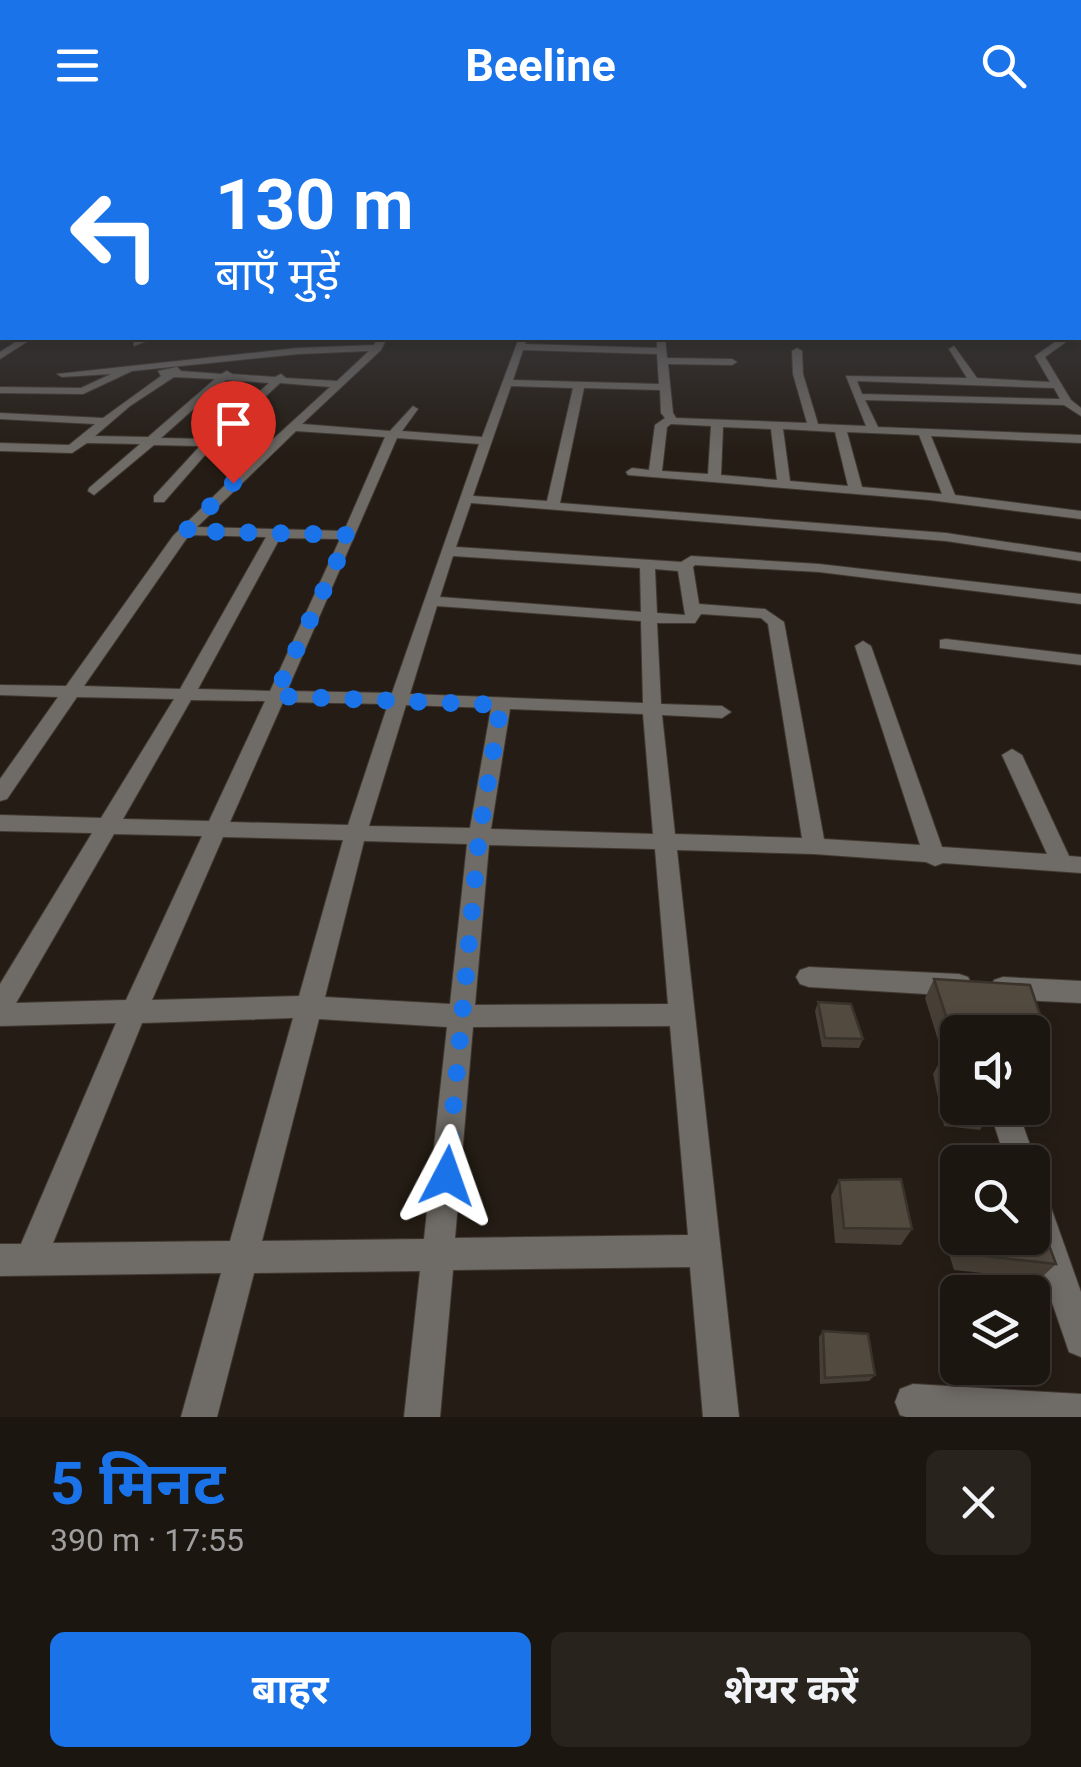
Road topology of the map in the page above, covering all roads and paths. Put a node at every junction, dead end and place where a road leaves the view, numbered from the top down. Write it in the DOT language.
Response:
graph roads {
  1 [pos="25,340"];
  2 [pos="145,340"];
  3 [pos="661,340"];
  4 [pos="1064,340"];
  5 [pos="522,342"];
  6 [pos="380,343"];
  7 [pos="136,344"];
  8 [pos="954,349"];
  9 [pos="308,350"];
  10 [pos="797,351"];
  11 [pos="0,356"];
  12 [pos="251,356"];
  13 [pos="662,356"];
  14 [pos="191,360"];
  15 [pos="732,362"];
  16 [pos="121,370"];
  17 [pos="62,374"];
  18 [pos="172,374"];
  19 [pos="223,377"];
  20 [pos="277,381"];
  21 [pos="974,381"];
  22 [pos="508,383"];
  23 [pos="340,384"];
  24 [pos="579,385"];
  25 [pos="1056,385"];
  26 [pos="666,387"];
  27 [pos="0,390"];
  28 [pos="860,397"];
  29 [pos="1067,402"];
  30 [pos="413,409"];
  31 [pos="1081,413"];
  32 [pos="0,416"];
  33 [pos="670,420"];
  34 [pos="104,422"];
  35 [pos="717,424"];
  36 [pos="778,426"];
  37 [pos="294,427"];
  38 [pos="814,428"];
  39 [pos="840,429"];
  40 [pos="394,432"];
  41 [pos="874,432"];
  42 [pos="924,433"];
  43 [pos="84,439"];
  44 [pos="1081,439"];
  45 [pos="149,440"];
  46 [pos="487,441"];
  47 [pos="210,442"];
  48 [pos="275,445"];
  49 [pos="0,446"];
  50 [pos="632,472"];
  51 [pos="656,474"];
  52 [pos="714,479"];
  53 [pos="784,484"];
  54 [pos="856,490"];
  55 [pos="94,491"];
  56 [pos="159,498"];
  57 [pos="950,498"];
  58 [pos="465,499"];
  59 [pos="553,506"];
  60 [pos="1081,515"];
  61 [pos="186,531"];
  62 [pos="275,533"];
  63 [pos="349,535"];
  64 [pos="447,551"];
  65 [pos="1081,558"];
  66 [pos="647,564"];
  67 [pos="684,568"];
  68 [pos="1081,599"];
  69 [pos="430,602"];
  70 [pos="691,608"];
  71 [pos="649,618"];
  72 [pos="946,644"];
  73 [pos="863,646"];
  74 [pos="1081,660"];
  75 [pos="73,689"];
  76 [pos="0,690"];
  77 [pos="187,692"];
  78 [pos="275,696"];
  79 [pos="399,699"];
  80 [pos="501,705"];
  81 [pos="652,709"];
  82 [pos="722,712"];
  83 [pos="1012,755"];
  84 [pos="0,794"];
  85 [pos="0,824"];
  86 [pos="109,826"];
  87 [pos="216,829"];
  88 [pos="356,832"];
  89 [pos="479,836"];
  90 [pos="666,844"];
  91 [pos="814,846"];
  92 [pos="935,858"];
  93 [pos="1071,864"];
  94 [pos="808,976"];
  95 [pos="1081,992"];
  96 [pos="0,1007"];
  97 [pos="306,1007"];
  98 [pos="133,1012"];
  99 [pos="680,1014"];
  100 [pos="0,1015"];
  101 [pos="460,1016"];
  102 [pos="1050,1249"];
  103 [pos="703,1252"];
  104 [pos="440,1255"];
  105 [pos="241,1257"];
  106 [pos="15,1260"];
  107 [pos="1081,1340"];
  108 [pos="913,1402"];
  109 [pos="1081,1412"];
  110 [pos="199,1417"];
  111 [pos="422,1417"];
  112 [pos="720,1417"];
  1 -- 11 [label="street"];
  2 -- 7 [label="street"];
  3 -- 13 [label="street"];
  4 -- 25 [label="street"];
  5 -- 13 [label="street"];
  5 -- 22 [label="street"];
  6 -- 9 [label="street"];
  6 -- 23 [label="street"];
  8 -- 21 [label="street"];
  9 -- 12 [label="street"];
  9 -- 20 [label="street"];
  10 -- 38 [label="street"];
  12 -- 14 [label="street"];
  12 -- 19 [label="street"];
  13 -- 15 [label="street"];
  13 -- 26 [label="street"];
  14 -- 16 [label="street"];
  14 -- 18 [label="street"];
  16 -- 17 [label="street"];
  16 -- 18 [label="street"];
  16 -- 27 [label="street"];
  18 -- 19 [label="street"];
  18 -- 34 [label="street"];
  19 -- 20 [label="street"];
  19 -- 45 [label="street"];
  20 -- 23 [label="street"];
  20 -- 47 [label="street"];
  21 -- 25 [label="street"];
  21 -- 28 [label="street"];
  22 -- 24 [label="street"];
  22 -- 46 [label="street"];
  23 -- 37 [label="street"];
  24 -- 26 [label="street"];
  24 -- 59 [label="street"];
  25 -- 29 [label="street"];
  26 -- 33 [label="street"];
  28 -- 29 [label="street"];
  28 -- 41 [label="street"];
  29 -- 31 [label="street"];
  30 -- 40 [label="street"];
  32 -- 34 [label="street"];
  33 -- 35 [label="street"];
  33 -- 51 [label="street"];
  34 -- 43 [label="street"];
  35 -- 36 [label="street"];
  35 -- 52 [label="street"];
  36 -- 38 [label="street"];
  36 -- 53 [label="street"];
  37 -- 40 [label="street"];
  37 -- 48 [label="street"];
  38 -- 39 [label="street"];
  39 -- 41 [label="street"];
  39 -- 54 [label="street"];
  40 -- 46 [label="street"];
  40 -- 63 [label="street"];
  41 -- 42 [label="street"];
  42 -- 44 [label="street"];
  42 -- 57 [label="street"];
  43 -- 45 [label="street"];
  43 -- 49 [label="street"];
  45 -- 47 [label="street"];
  45 -- 55 [label="street"];
  46 -- 58 [label="street"];
  47 -- 48 [label="street"];
  47 -- 56 [label="street"];
  48 -- 61 [label="street"];
  50 -- 51 [label="street"];
  51 -- 52 [label="street"];
  52 -- 53 [label="street"];
  53 -- 54 [label="street"];
  54 -- 57 [label="street"];
  57 -- 60 [label="street"];
  58 -- 59 [label="street"];
  58 -- 64 [label="street"];
  59 -- 65 [label="street"];
  61 -- 62 [label="street"];
  61 -- 75 [label="street"];
  62 -- 63 [label="street"];
  62 -- 77 [label="street"];
  63 -- 78 [label="street"];
  64 -- 66 [label="street"];
  64 -- 69 [label="street"];
  66 -- 67 [label="street"];
  66 -- 71 [label="street"];
  67 -- 68 [label="street"];
  67 -- 70 [label="street"];
  69 -- 71 [label="street"];
  69 -- 79 [label="street"];
  70 -- 71 [label="street"];
  70 -- 91 [label="street"];
  71 -- 81 [label="street"];
  72 -- 74 [label="street"];
  73 -- 92 [label="street"];
  75 -- 76 [label="street"];
  75 -- 77 [label="street"];
  75 -- 84 [label="street"];
  77 -- 78 [label="street"];
  77 -- 86 [label="street"];
  78 -- 79 [label="street"];
  78 -- 87 [label="street"];
  79 -- 80 [label="street"];
  79 -- 88 [label="street"];
  80 -- 81 [label="street"];
  80 -- 89 [label="street"];
  81 -- 82 [label="street"];
  81 -- 90 [label="street"];
  83 -- 93 [label="street"];
  85 -- 86 [label="street"];
  86 -- 87 [label="street"];
  86 -- 96 [label="street"];
  87 -- 88 [label="street"];
  87 -- 98 [label="street"];
  88 -- 89 [label="street"];
  88 -- 97 [label="street"];
  89 -- 90 [label="street"];
  89 -- 101 [label="street"];
  90 -- 91 [label="street"];
  90 -- 99 [label="street"];
  91 -- 92 [label="street"];
  92 -- 93 [label="street"];
  94 -- 95 [label="street"];
  97 -- 98 [label="street"];
  97 -- 101 [label="street"];
  97 -- 105 [label="street"];
  98 -- 100 [label="street"];
  98 -- 106 [label="street"];
  99 -- 101 [label="street"];
  99 -- 103 [label="street"];
  101 -- 104 [label="street"];
  102 -- 107 [label="street"];
  103 -- 104 [label="street"];
  103 -- 112 [label="street"];
  104 -- 105 [label="street"];
  104 -- 111 [label="street"];
  105 -- 106 [label="street"];
  105 -- 110 [label="street"];
  108 -- 109 [label="street"];
}
